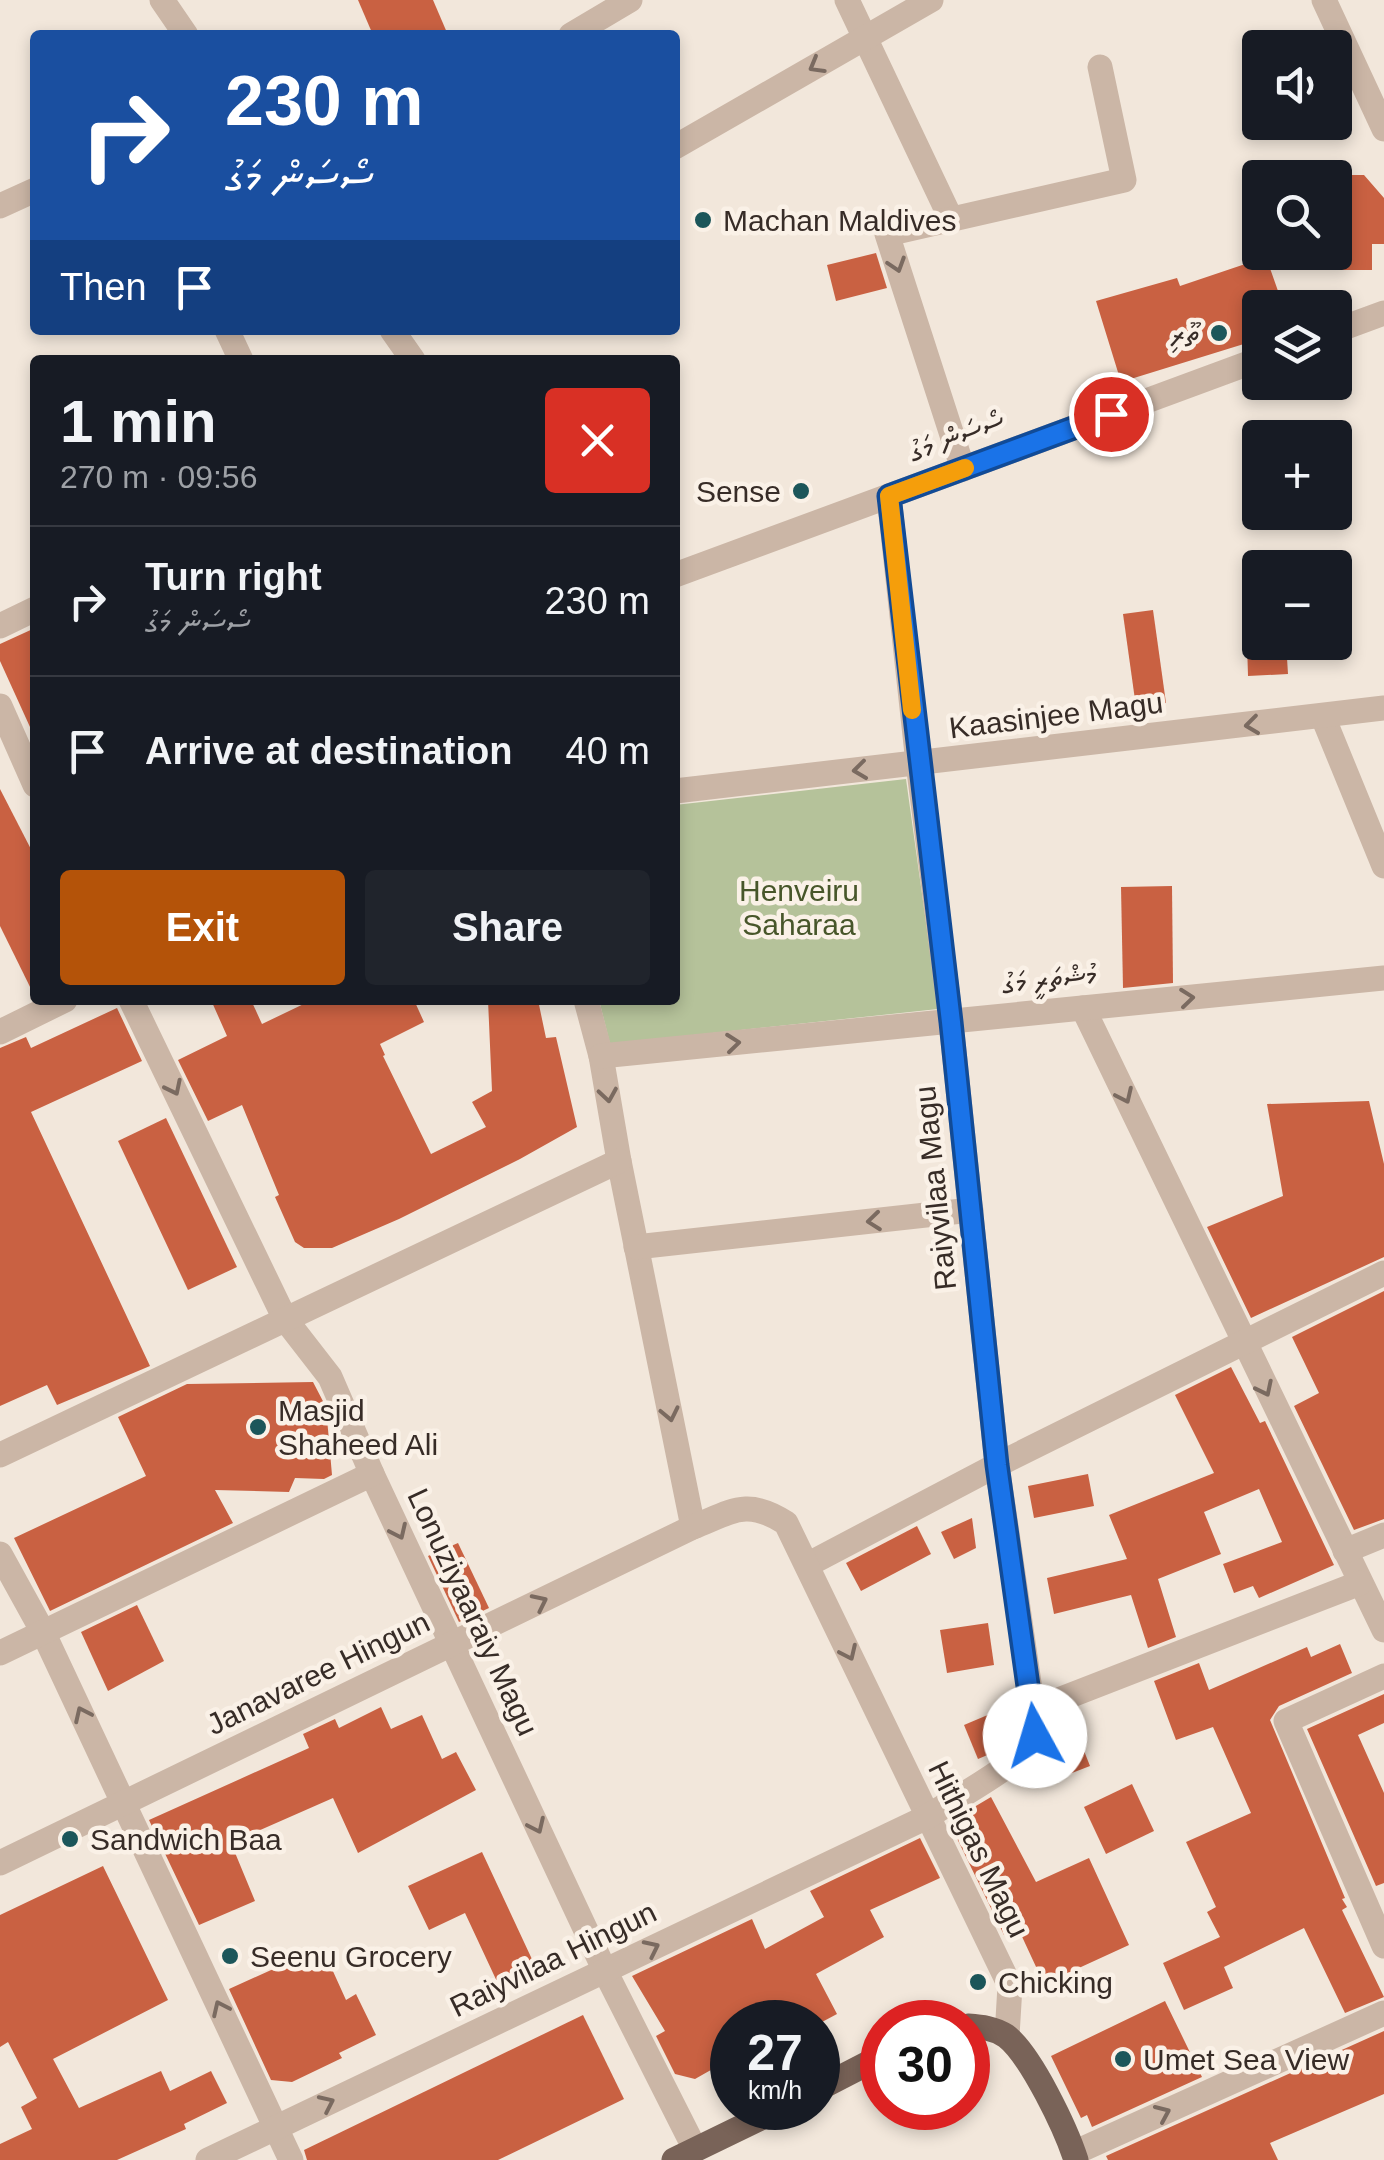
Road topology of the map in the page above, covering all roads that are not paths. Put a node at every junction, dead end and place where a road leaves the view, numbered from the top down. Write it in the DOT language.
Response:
graph roads {
  1 [pos="162,0"];
  2 [pos="630,0"];
  3 [pos="847,0"];
  4 [pos="931,0"];
  5 [pos="1324,0"];
  6 [pos="183,30"];
  7 [pos="579,30"];
  8 [pos="865,37"];
  9 [pos="1100,67"];
  10 [pos="1384,129"];
  11 [pos="680,144"];
  12 [pos="30,192"];
  13 [pos="0,205"];
  14 [pos="952,219"];
  15 [pos="1384,313"];
  16 [pos="1352,325"];
  17 [pos="1242,366"];
  18 [pos="963,468"];
  19 [pos="889,496"];
  20 [pos="680,573"];
  21 [pos="30,611"];
  22 [pos="0,626"];
  23 [pos="0,706"];
  24 [pos="1384,708"];
  25 [pos="1323,716"];
  26 [pos="918,763"];
  27 [pos="30,774"];
  28 [pos="680,791"];
  29 [pos="1384,866"];
  30 [pos="1384,978"];
  31 [pos="54,1005"];
  32 [pos="133,1005"];
  33 [pos="587,1005"];
  34 [pos="1083,1008"];
  35 [pos="951,1022"];
  36 [pos="0,1032"];
  37 [pos="601,1056"];
  38 [pos="619,1162"];
  39 [pos="971,1210"];
  40 [pos="636,1247"];
  41 [pos="1384,1274"];
  42 [pos="286,1319"];
  43 [pos="1243,1344"];
  44 [pos="0,1455"];
  45 [pos="997,1465"];
  46 [pos="372,1474"];
  47 [pos="693,1528"];
  48 [pos="1384,1535"];
  49 [pos="1345,1550"];
  50 [pos="0,1554"];
  51 [pos="807,1566"];
  52 [pos="1360,1582"];
  53 [pos="1384,1630"];
  54 [pos="43,1632"];
  55 [pos="452,1644"];
  56 [pos="0,1653"];
  57 [pos="1384,1676"];
  58 [pos="1033,1710"];
  59 [pos="123,1803"];
  60 [pos="927,1817"];
  61 [pos="0,1862"];
  62 [pos="1384,1946"];
  63 [pos="605,1970"];
  64 [pos="1384,2013"];
  65 [pos="990,2029"];
  66 [pos="1006,2036"];
  67 [pos="276,2128"];
  68 [pos="735,2130"];
  69 [pos="684,2155"];
  70 [pos="1075,2157"];
  71 [pos="208,2160"];
  72 [pos="290,2160"];
  1 -- 6 [label="street"];
  2 -- 7 [label="street"];
  3 -- 8 [label="street"];
  4 -- 8 [label="street"];
  5 -- 10 [label="street"];
  8 -- 11 [label="street, one-way"];
  8 -- 14 [label="street"];
  9 -- 14 [label="street"];
  12 -- 13 [label="street"];
  14 -- 18 [label="street, one-way"];
  15 -- 16 [label="street"];
  17 -- 18 [label="street, ސޯސަން މަގު"];
  18 -- 19 [label="street, ސޯސަން މަގު"];
  19 -- 20 [label="street, ސޯސަން މަގު"];
  19 -- 26 [label="street, Raiyvilaa Magu"];
  21 -- 22 [label="street"];
  23 -- 27 [label="street"];
  24 -- 25 [label="street, Kaasinjee Magu"];
  25 -- 26 [label="street, Kaasinjee Magu, one-way"];
  25 -- 29 [label="street"];
  26 -- 28 [label="street, Kaasinjee Magu, one-way"];
  26 -- 35 [label="street, Raiyvilaa Magu"];
  34 -- 30 [label="street, މުޝްތަރީ މަގު, one-way"];
  31 -- 36 [label="street"];
  32 -- 42 [label="street, Lonuziyaaraiy Magu, one-way"];
  33 -- 37 [label="street"];
  34 -- 35 [label="street, މުޝްތަރީ މަގު"];
  34 -- 43 [label="street, one-way"];
  37 -- 35 [label="street, މުޝްތަރީ މަގު, one-way"];
  35 -- 39 [label="street, Raiyvilaa Magu"];
  37 -- 38 [label="street, one-way"];
  38 -- 40 [label="street"];
  38 -- 42 [label="street"];
  39 -- 40 [label="street, one-way"];
  39 -- 45 [label="street, Raiyvilaa Magu"];
  40 -- 47 [label="street, one-way"];
  41 -- 43 [label="street"];
  42 -- 44 [label="street"];
  42 -- 46 [label="street, Lonuziyaaraiy Magu"];
  43 -- 45 [label="street"];
  43 -- 49 [label="street, one-way"];
  45 -- 51 [label="street"];
  45 -- 58 [label="street, Raiyvilaa Magu"];
  46 -- 54 [label="street"];
  46 -- 55 [label="street, Lonuziyaaraiy Magu, one-way"];
  47 -- 51 [label="street, Janavaree Hingun"];
  55 -- 47 [label="street, Janavaree Hingun, one-way"];
  48 -- 49 [label="street"];
  49 -- 52 [label="street"];
  50 -- 54 [label="street"];
  51 -- 60 [label="street, Hithigas Magu, one-way"];
  52 -- 53 [label="street"];
  52 -- 58 [label="street"];
  54 -- 56 [label="street"];
  59 -- 54 [label="street, one-way"];
  55 -- 59 [label="street, Janavaree Hingun"];
  55 -- 63 [label="street, Lonuziyaaraiy Magu, one-way"];
  57 -- 62 [label="street"];
  58 -- 60 [label="street, Raiyvilaa Magu"];
  59 -- 61 [label="street, Janavaree Hingun"];
  67 -- 59 [label="street, one-way"];
  63 -- 60 [label="street, Raiyvilaa Hingun, one-way"];
  60 -- 66 [label="street, Hithigas Magu"];
  67 -- 63 [label="street, Raiyvilaa Hingun, one-way"];
  63 -- 69 [label="street, Lonuziyaaraiy Magu"];
  70 -- 64 [label="street, one-way"];
  65 -- 66 [label="main road"];
  66 -- 70 [label="main road"];
  67 -- 71 [label="street, Raiyvilaa Hingun"];
  67 -- 72 [label="street"];
  68 -- 69 [label="main road"];
}
